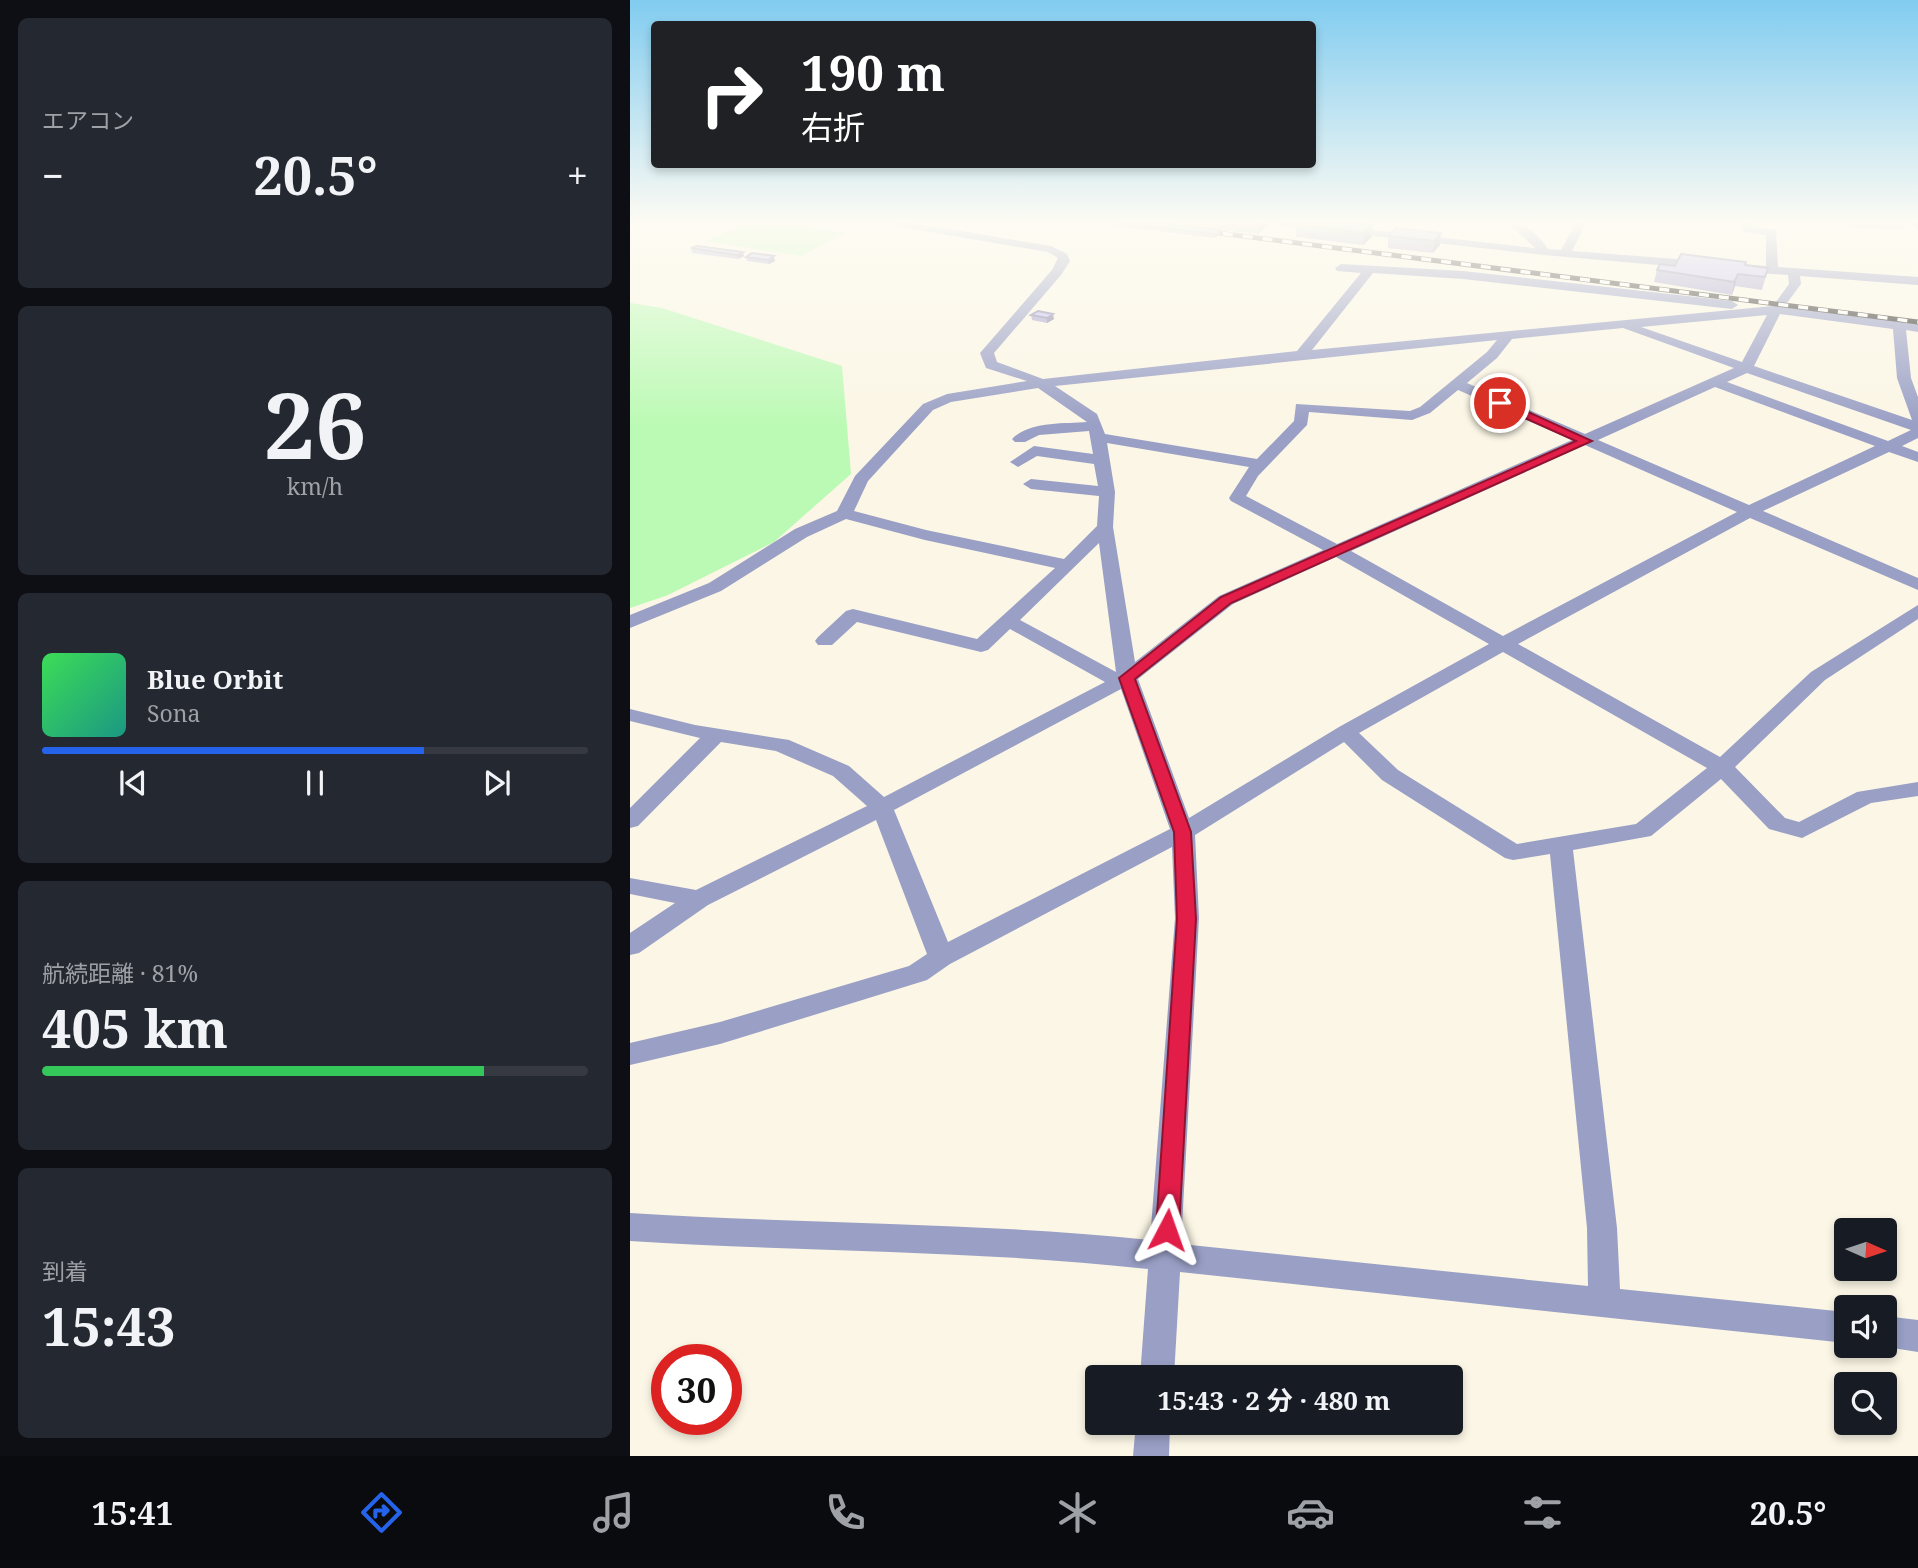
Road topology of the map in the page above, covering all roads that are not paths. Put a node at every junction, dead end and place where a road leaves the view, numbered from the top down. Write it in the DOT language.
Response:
graph roads {
  1 [pos="1041,291"];
  2 [pos="1353,291"];
  3 [pos="1606,291"];
  4 [pos="1787,291"];
  5 [pos="1874,291"];
  6 [pos="1881,292"];
  7 [pos="1776,310"];
  8 [pos="1623,324"];
  9 [pos="1899,325"];
  10 [pos="1918,328"];
  11 [pos="1508,335"];
  12 [pos="1301,355"];
  13 [pos="1746,368"];
  14 [pos="1715,382"];
  15 [pos="1041,383"];
  16 [pos="1457,384"];
  17 [pos="1917,420"];
  18 [pos="1097,431"];
  19 [pos="1020,439"];
  20 [pos="1586,441"];
  21 [pos="1889,446"];
  22 [pos="1918,457"];
  23 [pos="1103,460"];
  24 [pos="1018,462"];
  25 [pos="1261,464"];
  26 [pos="1031,484"];
  27 [pos="1107,492"];
  28 [pos="1751,511"];
  29 [pos="844,514"];
  30 [pos="1105,527"];
  31 [pos="1338,551"];
  32 [pos="1068,565"];
  33 [pos="1918,585"];
  34 [pos="1918,611"];
  35 [pos="1009,621"];
  36 [pos="630,622"];
  37 [pos="824,641"];
  38 [pos="1503,644"];
  39 [pos="1123,680"];
  40 [pos="630,715"];
  41 [pos="1346,732"];
  42 [pos="716,734"];
  43 [pos="1722,767"];
  44 [pos="1918,789"];
  45 [pos="882,807"];
  46 [pos="630,821"];
  47 [pos="1183,832"];
  48 [pos="1561,843"];
  49 [pos="630,886"];
  50 [pos="699,899"];
  51 [pos="630,946"];
  52 [pos="941,957"];
  53 [pos="630,1054"];
  54 [pos="630,1227"];
  55 [pos="1166,1255"];
  56 [pos="1604,1301"];
  57 [pos="1834,1327"];
  58 [pos="1897,1333"];
  59 [pos="1918,1336"];
  60 [pos="1158,1365"];
  61 [pos="1152,1435"];
  62 [pos="1151,1456"];
  1 -- 15 [label="street"];
  2 -- 12 [label="street"];
  3 -- 7 [label="street"];
  4 -- 7 [label="street"];
  5 -- 6 [label="street"];
  7 -- 8 [label="street"];
  7 -- 9 [label="street"];
  7 -- 13 [label="street"];
  8 -- 11 [label="street"];
  8 -- 13 [label="street"];
  9 -- 10 [label="street"];
  9 -- 17 [label="street"];
  11 -- 12 [label="street"];
  11 -- 16 [label="street"];
  12 -- 15 [label="street"];
  13 -- 14 [label="street"];
  13 -- 17 [label="street"];
  14 -- 20 [label="street"];
  14 -- 21 [label="street"];
  15 -- 18 [label="street"];
  15 -- 29 [label="street"];
  16 -- 20 [label="street"];
  16 -- 25 [label="street"];
  17 -- 21 [label="street"];
  18 -- 19 [label="street"];
  18 -- 23 [label="street"];
  18 -- 25 [label="street"];
  20 -- 28 [label="street"];
  20 -- 31 [label="street"];
  21 -- 22 [label="street"];
  21 -- 28 [label="street"];
  23 -- 24 [label="street"];
  23 -- 27 [label="street"];
  25 -- 31 [label="street"];
  26 -- 27 [label="street"];
  27 -- 30 [label="street"];
  28 -- 33 [label="street"];
  28 -- 38 [label="street"];
  29 -- 32 [label="street"];
  29 -- 36 [label="street"];
  30 -- 32 [label="street"];
  30 -- 39 [label="street"];
  31 -- 38 [label="street"];
  31 -- 39 [label="street"];
  32 -- 35 [label="street"];
  34 -- 43 [label="street"];
  35 -- 37 [label="street"];
  35 -- 39 [label="street"];
  38 -- 41 [label="street"];
  38 -- 43 [label="street"];
  39 -- 45 [label="street"];
  39 -- 47 [label="street"];
  40 -- 42 [label="street"];
  41 -- 47 [label="street"];
  41 -- 48 [label="street"];
  42 -- 45 [label="street"];
  42 -- 46 [label="street"];
  43 -- 44 [label="street"];
  43 -- 48 [label="street"];
  45 -- 50 [label="street"];
  45 -- 52 [label="street"];
  47 -- 52 [label="street"];
  47 -- 55 [label="street"];
  48 -- 56 [label="street"];
  49 -- 50 [label="street"];
  50 -- 51 [label="street"];
  52 -- 53 [label="street"];
  54 -- 55 [label="street"];
  55 -- 56 [label="street"];
  55 -- 60 [label="street"];
  56 -- 57 [label="street"];
  58 -- 59 [label="street"];
  61 -- 62 [label="street"];
}
